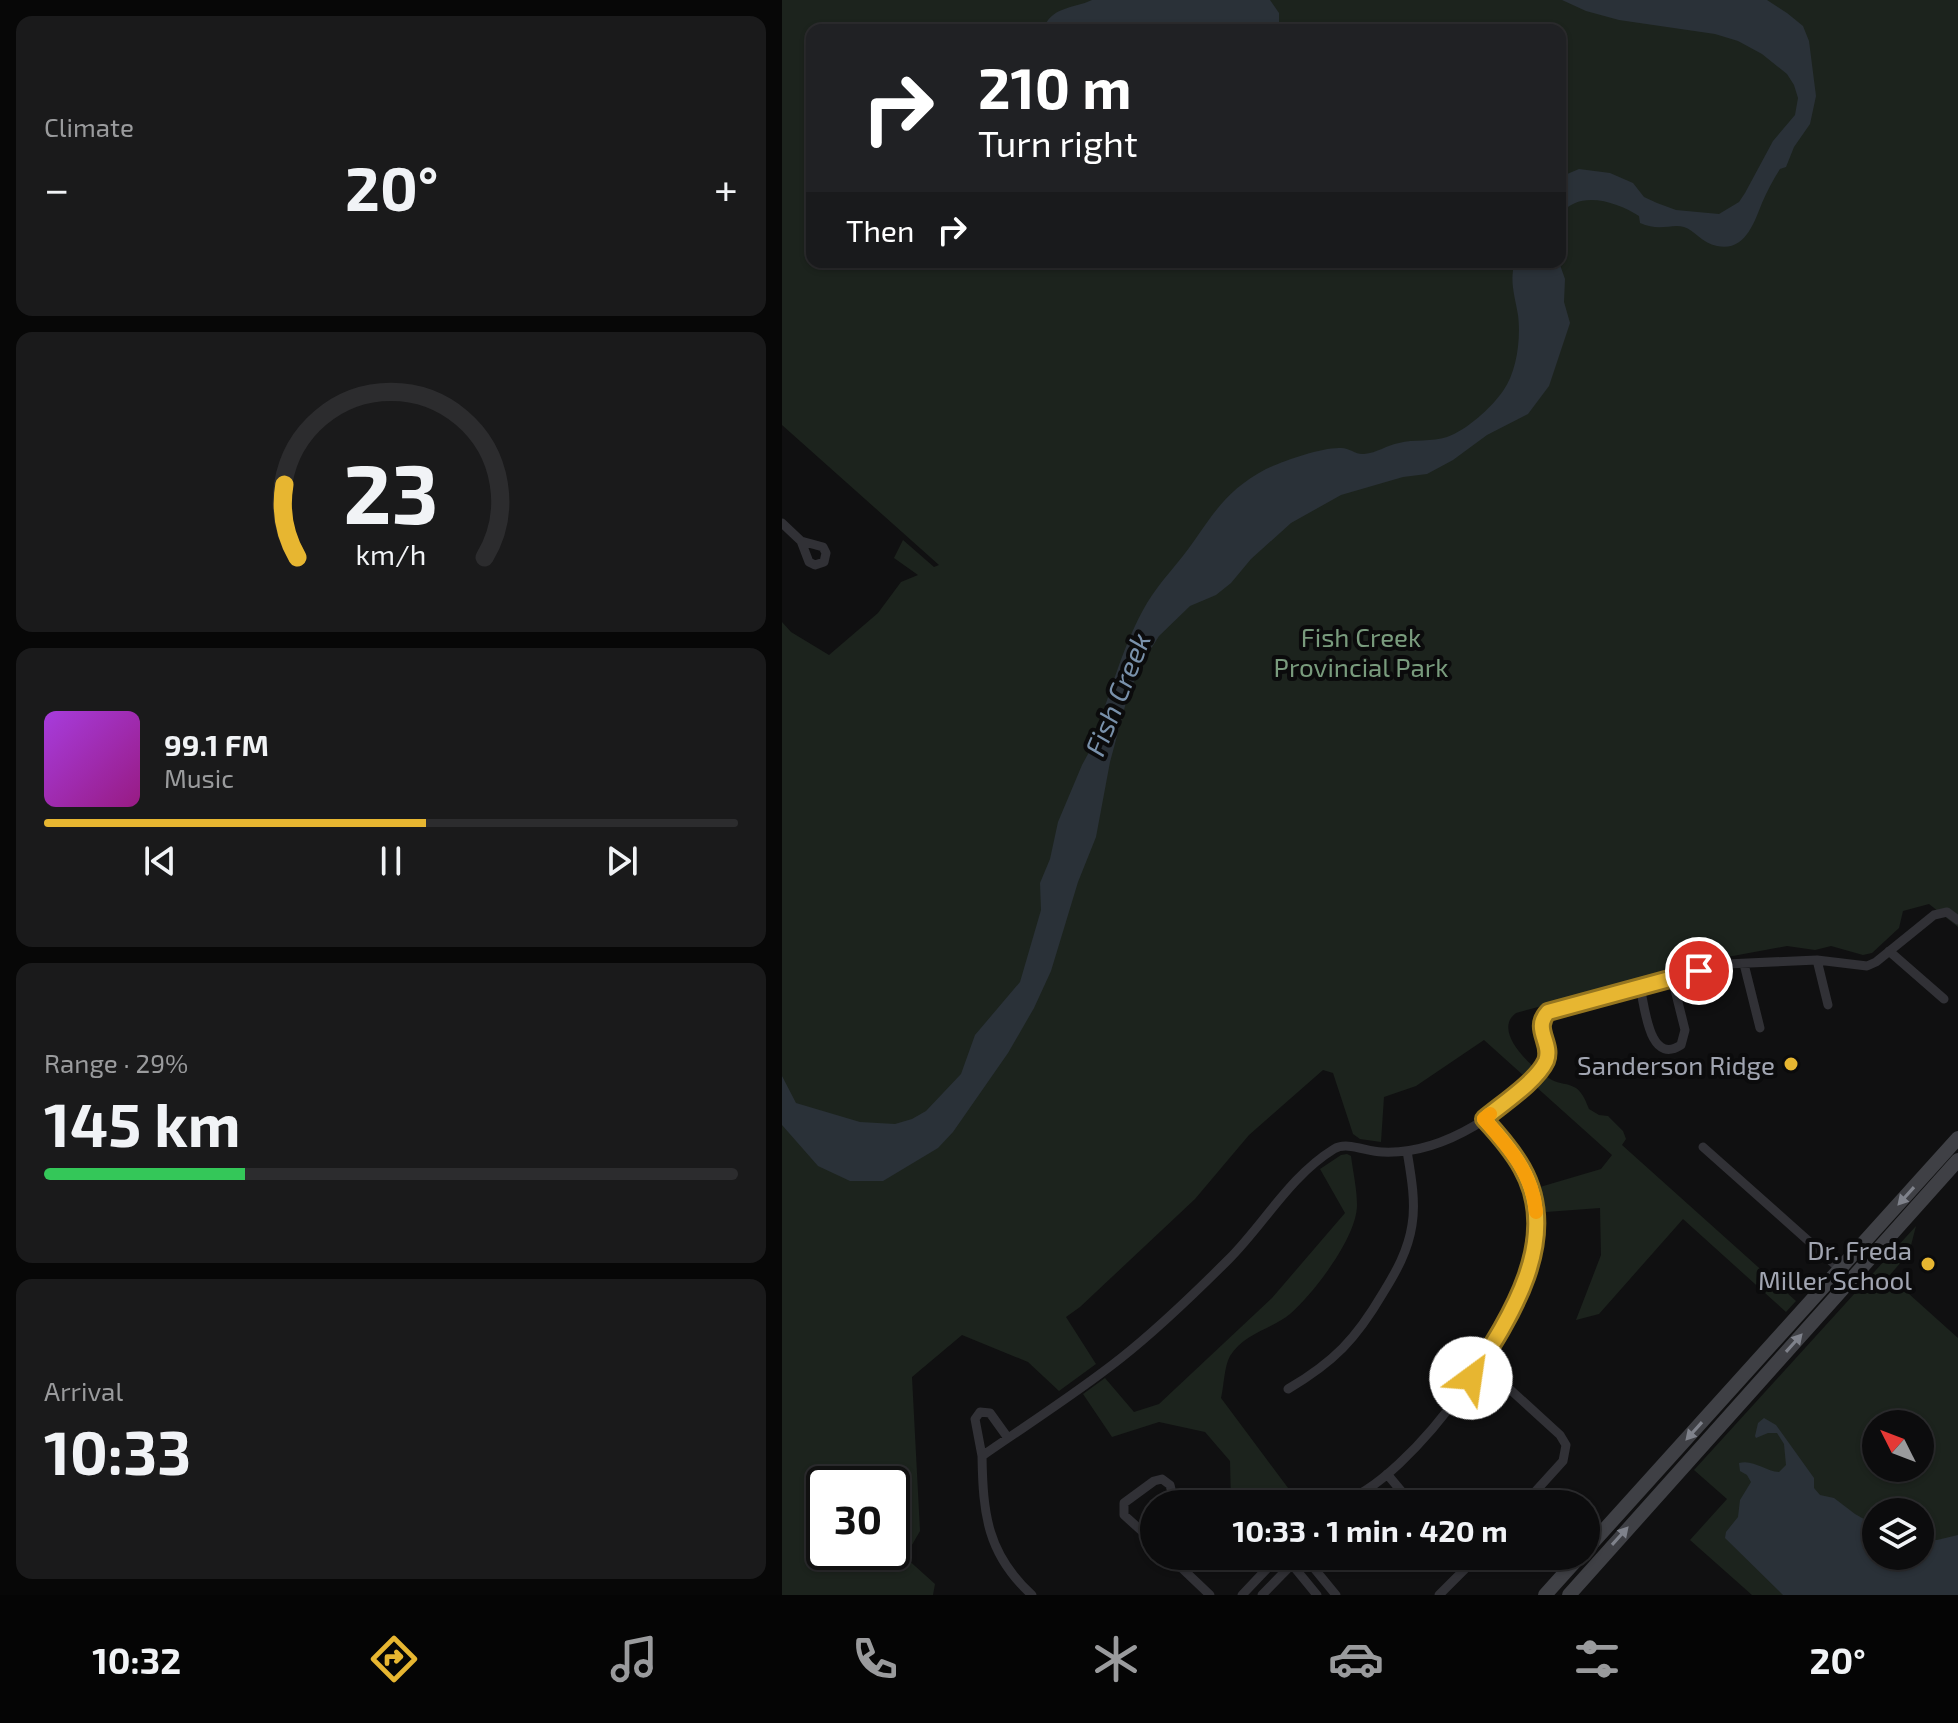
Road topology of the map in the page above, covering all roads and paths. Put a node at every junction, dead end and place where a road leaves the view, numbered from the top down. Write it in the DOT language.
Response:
graph roads {
  1 [pos="782,523"];
  2 [pos="801,541"];
  3 [pos="1958,920"];
  4 [pos="1889,951"];
  5 [pos="1817,960"];
  6 [pos="1744,964"];
  7 [pos="1672,978"];
  8 [pos="1640,987"];
  9 [pos="1944,999"];
  10 [pos="1828,1005"];
  11 [pos="1760,1028"];
  12 [pos="1484,1119"];
  13 [pos="1958,1138"];
  14 [pos="1703,1147"];
  15 [pos="1407,1151"];
  16 [pos="1958,1160"];
  17 [pos="1840,1269"];
  18 [pos="1481,1363"];
  19 [pos="1288,1389"];
  20 [pos="1718,1415"];
  21 [pos="1008,1438"];
  22 [pos="982,1456"];
  23 [pos="1387,1474"];
  24 [pos="1142,1490"];
  25 [pos="1171,1490"];
  26 [pos="1366,1490"];
  27 [pos="1400,1490"];
  28 [pos="1537,1490"];
  29 [pos="1140,1491"];
  30 [pos="1140,1529"];
  31 [pos="1600,1536"];
  32 [pos="1184,1570"];
  33 [pos="1272,1570"];
  34 [pos="1278,1570"];
  35 [pos="1295,1570"];
  36 [pos="1314,1570"];
  37 [pos="1461,1570"];
  38 [pos="1567,1570"];
  39 [pos="1032,1595"];
  40 [pos="1210,1595"];
  41 [pos="1242,1595"];
  42 [pos="1262,1595"];
  43 [pos="1317,1595"];
  44 [pos="1336,1595"];
  45 [pos="1439,1595"];
  46 [pos="1545,1595"];
  47 [pos="1569,1595"];
  1 -- 2 [label="street"];
  3 -- 4 [label="street"];
  4 -- 5 [label="street"];
  4 -- 9 [label="street"];
  5 -- 6 [label="street"];
  5 -- 10 [label="street"];
  6 -- 7 [label="street"];
  6 -- 11 [label="street"];
  7 -- 8 [label="street"];
  7 -- 8 [label="street"];
  8 -- 12 [label="street"];
  12 -- 15 [label="street"];
  12 -- 18 [label="street"];
  13 -- 17 [label="main road, one-way"];
  14 -- 17 [label="street"];
  15 -- 19 [label="street"];
  15 -- 21 [label="street"];
  20 -- 16 [label="main road, one-way"];
  17 -- 20 [label="main road"];
  18 -- 23 [label="street"];
  18 -- 28 [label="street"];
  20 -- 31 [label="main road, one-way"];
  47 -- 20 [label="main road, one-way"];
  21 -- 22 [label="street"];
  21 -- 22 [label="street"];
  22 -- 39 [label="street"];
  23 -- 26 [label="street"];
  23 -- 27 [label="street"];
  24 -- 25 [label="street"];
  29 -- 30 [label="street"];
  32 -- 40 [label="street"];
  33 -- 41 [label="street"];
  34 -- 42 [label="street"];
  35 -- 43 [label="street"];
  36 -- 44 [label="street"];
  37 -- 45 [label="street"];
  38 -- 46 [label="main road"];
}
